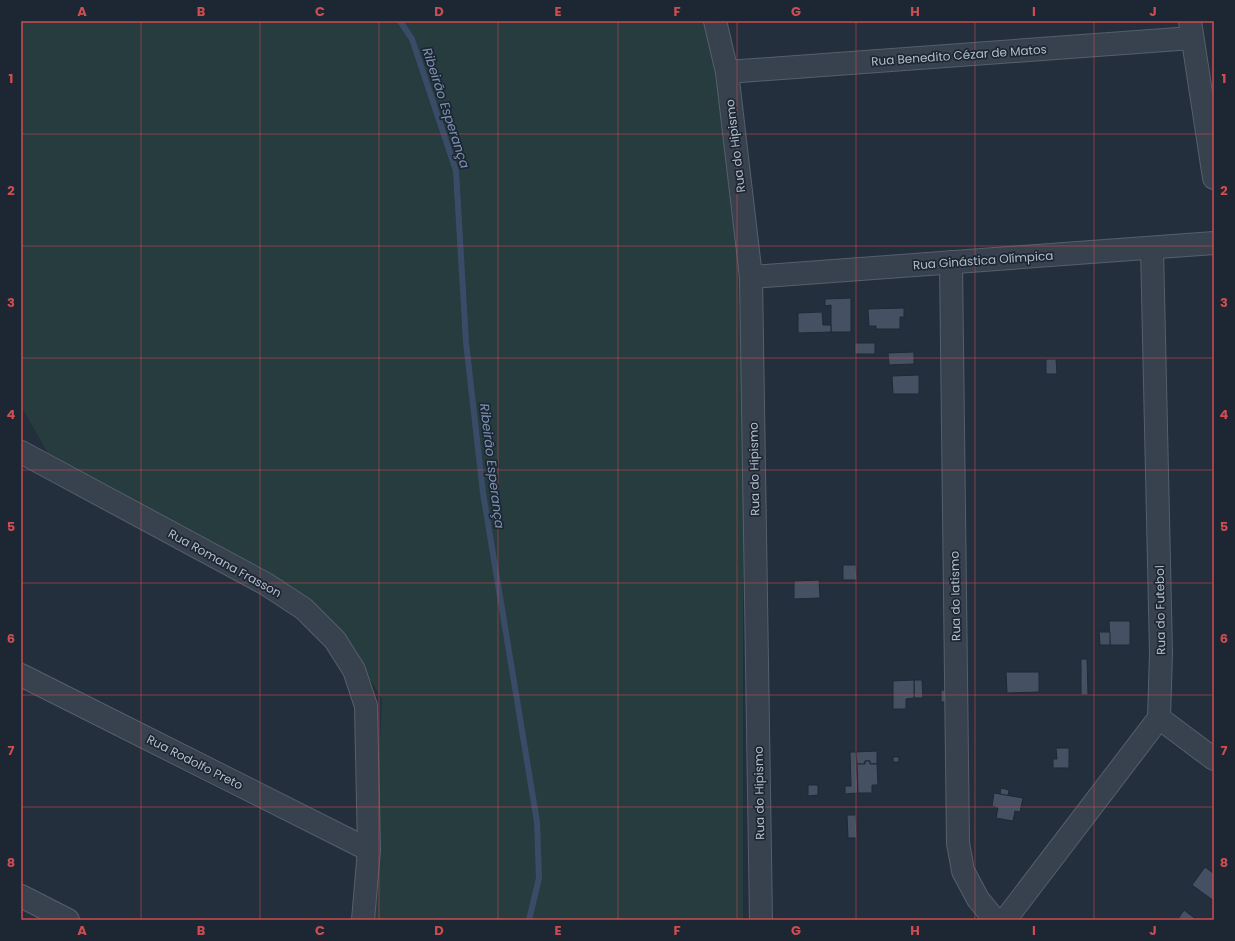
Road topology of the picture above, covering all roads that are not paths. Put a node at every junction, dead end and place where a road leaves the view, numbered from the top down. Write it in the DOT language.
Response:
graph roads {
  1 [pos="715,21"];
  2 [pos="1191,29"];
  3 [pos="726,72"];
  4 [pos="1214,178"];
  5 [pos="1214,243"];
  6 [pos="1152,248"];
  7 [pos="951,262"];
  8 [pos="751,277"];
  9 [pos="21,452"];
  10 [pos="21,675"];
  11 [pos="1159,718"];
  12 [pos="1214,759"];
  13 [pos="369,850"];
  14 [pos="21,896"];
  15 [pos="68,920"];
  16 [pos="363,920"];
  17 [pos="762,920"];
  18 [pos="995,920"];
  19 [pos="1005,920"];
  1 -- 3 [label="street, Rua do Hipismo"];
  2 -- 3 [label="street, Rua Benedito Cézar de Matos"];
  2 -- 4 [label="street"];
  3 -- 8 [label="street, Rua do Hipismo"];
  5 -- 6 [label="street, Rua Ginástica Olímpica"];
  6 -- 7 [label="street, Rua Ginástica Olímpica"];
  6 -- 11 [label="street, Rua do Futebol"];
  7 -- 8 [label="street, Rua Ginástica Olímpica"];
  7 -- 18 [label="street, Rua do Iatismo"];
  8 -- 17 [label="street, Rua do Hipismo"];
  9 -- 13 [label="street, Rua Romana Frasson"];
  10 -- 13 [label="street, Rua Rodolfo Preto"];
  11 -- 12 [label="street"];
  11 -- 19 [label="street"];
  13 -- 16 [label="street, Rua Romana Frasson"];
  14 -- 15 [label="street"];
}
